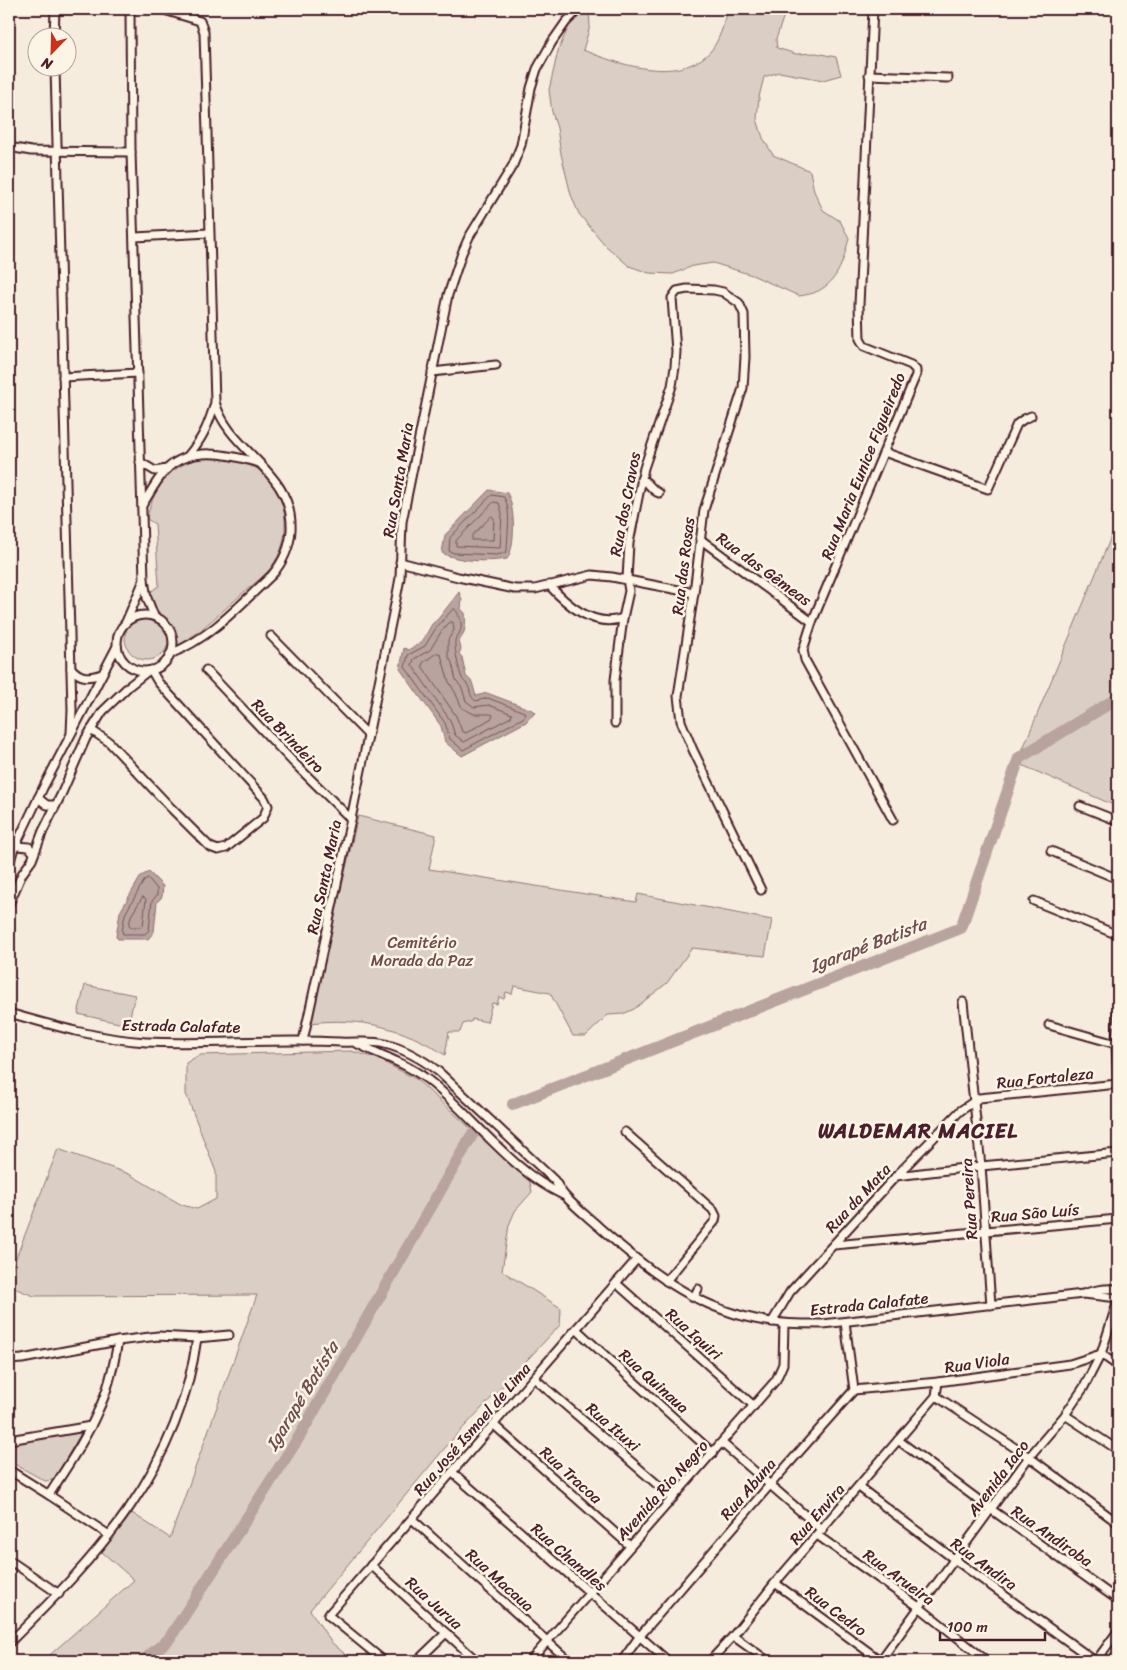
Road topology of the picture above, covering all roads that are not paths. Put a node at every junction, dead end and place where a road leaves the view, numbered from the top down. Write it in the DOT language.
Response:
graph roads {
  1 [pos="55,9"];
  2 [pos="130,9"];
  3 [pos="160,9"];
  4 [pos="578,9"];
  5 [pos="873,9"];
  6 [pos="54,28"];
  7 [pos="870,75"];
  8 [pos="54,78"];
  9 [pos="948,78"];
  10 [pos="9,147"];
  11 [pos="56,152"];
  12 [pos="131,152"];
  13 [pos="209,233"];
  14 [pos="135,237"];
  15 [pos="674,292"];
  16 [pos="496,365"];
  17 [pos="432,372"];
  18 [pos="138,373"];
  19 [pos="63,376"];
  20 [pos="215,402"];
  21 [pos="1031,416"];
  22 [pos="884,452"];
  23 [pos="187,457"];
  24 [pos="140,462"];
  25 [pos="259,463"];
  26 [pos="167,469"];
  27 [pos="641,479"];
  28 [pos="658,493"];
  29 [pos="143,504"];
  30 [pos="700,539"];
  31 [pos="400,562"];
  32 [pos="627,579"];
  33 [pos="144,580"];
  34 [pos="549,585"];
  35 [pos="694,593"];
  36 [pos="154,616"];
  37 [pos="623,618"];
  38 [pos="126,622"];
  39 [pos="812,622"];
  40 [pos="271,636"];
  41 [pos="117,646"];
  42 [pos="170,654"];
  43 [pos="71,668"];
  44 [pos="149,670"];
  45 [pos="206,670"];
  46 [pos="102,674"];
  47 [pos="615,723"];
  48 [pos="91,730"];
  49 [pos="71,733"];
  50 [pos="368,735"];
  51 [pos="38,798"];
  52 [pos="56,805"];
  53 [pos="1080,806"];
  54 [pos="351,819"];
  55 [pos="893,820"];
  56 [pos="1118,821"];
  57 [pos="16,846"];
  58 [pos="1051,851"];
  59 [pos="34,853"];
  60 [pos="9,865"];
  61 [pos="1118,879"];
  62 [pos="761,890"];
  63 [pos="1034,902"];
  64 [pos="9,904"];
  65 [pos="1118,936"];
  66 [pos="963,1002"];
  67 [pos="1118,1008"];
  68 [pos="9,1013"];
  69 [pos="1049,1026"];
  70 [pos="303,1040"];
  71 [pos="356,1043"];
  72 [pos="1116,1044"];
  73 [pos="1118,1083"];
  74 [pos="975,1101"];
  75 [pos="625,1132"];
  76 [pos="1118,1153"];
  77 [pos="981,1166"];
  78 [pos="896,1176"];
  79 [pos="564,1195"];
  80 [pos="1118,1219"];
  81 [pos="986,1232"];
  82 [pos="834,1245"];
  83 [pos="636,1260"];
  84 [pos="666,1281"];
  85 [pos="616,1283"];
  86 [pos="698,1289"];
  87 [pos="1118,1289"];
  88 [pos="1083,1294"];
  89 [pos="694,1297"];
  90 [pos="1118,1299"];
  91 [pos="991,1305"];
  92 [pos="772,1322"];
  93 [pos="845,1322"];
  94 [pos="784,1324"];
  95 [pos="576,1329"];
  96 [pos="229,1336"];
  97 [pos="196,1338"];
  98 [pos="118,1341"];
  99 [pos="1101,1354"];
  100 [pos="9,1360"];
  101 [pos="1118,1366"];
  102 [pos="534,1378"];
  103 [pos="938,1382"];
  104 [pos="854,1390"];
  105 [pos="936,1396"];
  106 [pos="754,1406"];
  107 [pos="1065,1415"];
  108 [pos="494,1425"];
  109 [pos="91,1426"];
  110 [pos="9,1440"];
  111 [pos="898,1440"];
  112 [pos="722,1443"];
  113 [pos="1118,1450"];
  114 [pos="713,1453"];
  115 [pos="1028,1457"];
  116 [pos="9,1470"];
  117 [pos="453,1473"];
  118 [pos="769,1486"];
  119 [pos="858,1487"];
  120 [pos="49,1495"];
  121 [pos="673,1498"];
  122 [pos="992,1510"];
  123 [pos="412,1519"];
  124 [pos="1118,1523"];
  125 [pos="819,1532"];
  126 [pos="109,1535"];
  127 [pos="630,1546"];
  128 [pos="954,1559"];
  129 [pos="9,1560"];
  130 [pos="371,1565"];
  131 [pos="775,1583"];
  132 [pos="589,1593"];
  133 [pos="59,1594"];
  134 [pos="1118,1600"];
  135 [pos="919,1607"];
  136 [pos="1118,1631"];
  137 [pos="446,1633"];
  138 [pos="733,1636"];
  139 [pos="639,1637"];
  140 [pos="9,1643"];
  141 [pos="547,1643"];
  142 [pos="384,1661"];
  143 [pos="417,1661"];
  144 [pos="477,1661"];
  145 [pos="530,1661"];
  146 [pos="569,1661"];
  147 [pos="622,1661"];
  148 [pos="668,1661"];
  149 [pos="710,1661"];
  150 [pos="768,1661"];
  151 [pos="880,1661"];
  152 [pos="987,1661"];
  153 [pos="1095,1661"];
  1 -- 6 [label="street"];
  2 -- 12 [label="street"];
  3 -- 13 [label="street"];
  4 -- 17 [label="street, Rua Santa Maria"];
  5 -- 7 [label="street, Rua Maria Eunice Figueiredo"];
  7 -- 9 [label="street"];
  7 -- 22 [label="street, Rua Maria Eunice Figueiredo"];
  8 -- 11 [label="street"];
  10 -- 11 [label="street"];
  11 -- 12 [label="street"];
  11 -- 19 [label="street"];
  12 -- 14 [label="street"];
  13 -- 14 [label="street"];
  13 -- 20 [label="street"];
  14 -- 18 [label="street"];
  15 -- 27 [label="street, Rua dos Cravos"];
  15 -- 30 [label="street, Rua das Rosas"];
  16 -- 17 [label="street"];
  17 -- 31 [label="street, Rua Santa Maria"];
  18 -- 19 [label="street"];
  18 -- 24 [label="street"];
  19 -- 43 [label="street"];
  20 -- 23 [label="street"];
  20 -- 25 [label="street"];
  21 -- 22 [label="street"];
  22 -- 39 [label="street, Rua Maria Eunice Figueiredo"];
  23 -- 25 [label="street"];
  23 -- 26 [label="street"];
  24 -- 26 [label="street"];
  24 -- 29 [label="street"];
  25 -- 42 [label="street"];
  26 -- 29 [label="street"];
  27 -- 28 [label="street"];
  27 -- 32 [label="street, Rua dos Cravos"];
  29 -- 33 [label="street"];
  30 -- 35 [label="street, Rua das Rosas"];
  30 -- 39 [label="street, Rua das Gêmeas"];
  31 -- 34 [label="street"];
  31 -- 50 [label="street, Rua Santa Maria"];
  32 -- 34 [label="street"];
  32 -- 35 [label="street"];
  32 -- 37 [label="street, Rua dos Cravos"];
  33 -- 36 [label="street"];
  33 -- 38 [label="street"];
  34 -- 37 [label="street"];
  35 -- 62 [label="street, Rua das Rosas"];
  36 -- 38 [label="street"];
  36 -- 42 [label="street"];
  37 -- 47 [label="street, Rua dos Cravos"];
  38 -- 41 [label="street"];
  39 -- 55 [label="street, Rua Maria Eunice Figueiredo"];
  40 -- 50 [label="street"];
  41 -- 44 [label="street"];
  41 -- 46 [label="street"];
  42 -- 44 [label="street"];
  43 -- 46 [label="street"];
  43 -- 49 [label="street"];
  44 -- 48 [label="street"];
  44 -- 48 [label="street"];
  45 -- 54 [label="street, Rua Brindeiro"];
  46 -- 49 [label="street"];
  48 -- 52 [label="street"];
  49 -- 51 [label="street"];
  50 -- 54 [label="street, Rua Santa Maria"];
  51 -- 52 [label="street"];
  51 -- 57 [label="street"];
  52 -- 59 [label="street"];
  53 -- 56 [label="street"];
  54 -- 70 [label="street, Rua Santa Maria"];
  57 -- 59 [label="street"];
  57 -- 60 [label="street"];
  58 -- 61 [label="street"];
  59 -- 64 [label="street"];
  63 -- 65 [label="street"];
  66 -- 74 [label="street, Rua Pereira"];
  67 -- 72 [label="street"];
  68 -- 70 [label="street, Estrada Calafate"];
  69 -- 72 [label="street"];
  70 -- 71 [label="street, Estrada Calafate"];
  71 -- 79 [label="street, Estrada Calafate"];
  71 -- 79 [label="street, Estrada Calafate"];
  72 -- 73 [label="street"];
  73 -- 74 [label="street, Rua Fortaleza"];
  74 -- 77 [label="street, Rua Pereira"];
  74 -- 78 [label="street, Rua da Mata"];
  75 -- 84 [label="street"];
  76 -- 77 [label="street"];
  77 -- 78 [label="street"];
  77 -- 81 [label="street, Rua Pereira"];
  78 -- 82 [label="street, Rua da Mata"];
  79 -- 83 [label="street, Estrada Calafate"];
  80 -- 81 [label="street, Rua São Luís"];
  81 -- 82 [label="street, Rua São Luís"];
  81 -- 91 [label="street, Rua Pereira"];
  82 -- 92 [label="street, Rua da Mata"];
  83 -- 84 [label="street, Estrada Calafate"];
  83 -- 85 [label="street, Rua José Ismael de Lima"];
  84 -- 89 [label="street, Estrada Calafate"];
  85 -- 95 [label="street, Rua José Ismael de Lima"];
  85 -- 106 [label="street, Rua Iquiri"];
  86 -- 89 [label="street"];
  87 -- 88 [label="street, Estrada Calafate"];
  88 -- 90 [label="street, Estrada Calafate"];
  88 -- 91 [label="street, Estrada Calafate"];
  89 -- 92 [label="street, Estrada Calafate"];
  90 -- 99 [label="street, Avenida Iaco"];
  91 -- 93 [label="street, Estrada Calafate"];
  92 -- 94 [label="street, Estrada Calafate"];
  93 -- 94 [label="street, Estrada Calafate"];
  93 -- 104 [label="street"];
  94 -- 106 [label="street, Avenida Rio Negro"];
  95 -- 102 [label="street, Rua José Ismael de Lima"];
  95 -- 114 [label="street, Rua Quinaua"];
  96 -- 97 [label="street"];
  97 -- 98 [label="street"];
  97 -- 126 [label="street"];
  98 -- 100 [label="street"];
  98 -- 109 [label="street"];
  99 -- 101 [label="street"];
  99 -- 103 [label="street, Rua Viola"];
  99 -- 107 [label="street, Avenida Iaco"];
  102 -- 108 [label="street, Rua José Ismael de Lima"];
  102 -- 121 [label="street, Rua Ituxi"];
  103 -- 104 [label="street, Rua Viola"];
  103 -- 105 [label="street"];
  104 -- 118 [label="street, Rua Abuna"];
  105 -- 111 [label="street, Rua Envira"];
  105 -- 115 [label="street"];
  106 -- 112 [label="street, Avenida Rio Negro"];
  107 -- 113 [label="street"];
  107 -- 115 [label="street, Avenida Iaco"];
  108 -- 117 [label="street, Rua José Ismael de Lima"];
  108 -- 127 [label="street, Rua Tracoa"];
  109 -- 110 [label="street"];
  109 -- 120 [label="street"];
  111 -- 119 [label="street, Rua Envira"];
  111 -- 122 [label="street, Rua Andiroba"];
  112 -- 114 [label="street, Avenida Rio Negro"];
  112 -- 118 [label="street, Rua Arueira"];
  114 -- 121 [label="street, Avenida Rio Negro"];
  115 -- 122 [label="street, Avenida Iaco"];
  115 -- 124 [label="street"];
  116 -- 120 [label="street"];
  117 -- 123 [label="street, Rua José Ismael de Lima"];
  117 -- 132 [label="street, Rua Chandles"];
  118 -- 125 [label="street, Rua Arueira"];
  118 -- 139 [label="street, Rua Abuna"];
  119 -- 125 [label="street, Rua Envira"];
  119 -- 128 [label="street, Rua Andira"];
  120 -- 126 [label="street"];
  121 -- 127 [label="street, Avenida Rio Negro"];
  122 -- 128 [label="street, Avenida Iaco"];
  122 -- 134 [label="street, Rua Andiroba"];
  123 -- 130 [label="street, Rua José Ismael de Lima"];
  123 -- 141 [label="street, Rua Macaua"];
  125 -- 131 [label="street, Rua Envira"];
  125 -- 135 [label="street, Rua Arueira"];
  126 -- 133 [label="street"];
  127 -- 132 [label="street, Avenida Rio Negro"];
  128 -- 135 [label="street, Avenida Iaco"];
  128 -- 153 [label="street, Rua Andira"];
  129 -- 133 [label="street"];
  130 -- 137 [label="street, Rua Jurua"];
  130 -- 142 [label="street, Rua José Ismael de Lima"];
  131 -- 138 [label="street, Rua Envira"];
  131 -- 151 [label="street, Rua Cedro"];
  132 -- 139 [label="street, Rua Chandles"];
  132 -- 141 [label="street, Avenida Rio Negro"];
  133 -- 140 [label="street"];
  135 -- 151 [label="street, Avenida Iaco"];
  135 -- 152 [label="street, Rua Arueira"];
  136 -- 153 [label="street"];
  137 -- 143 [label="street"];
  137 -- 144 [label="street, Rua Jurua"];
  138 -- 149 [label="street, Rua Envira"];
  138 -- 150 [label="street"];
  139 -- 147 [label="street, Rua Abuna"];
  139 -- 148 [label="street, Rua Chandles"];
  141 -- 145 [label="street, Avenida Rio Negro"];
  141 -- 146 [label="street, Rua Macaua"];
}
